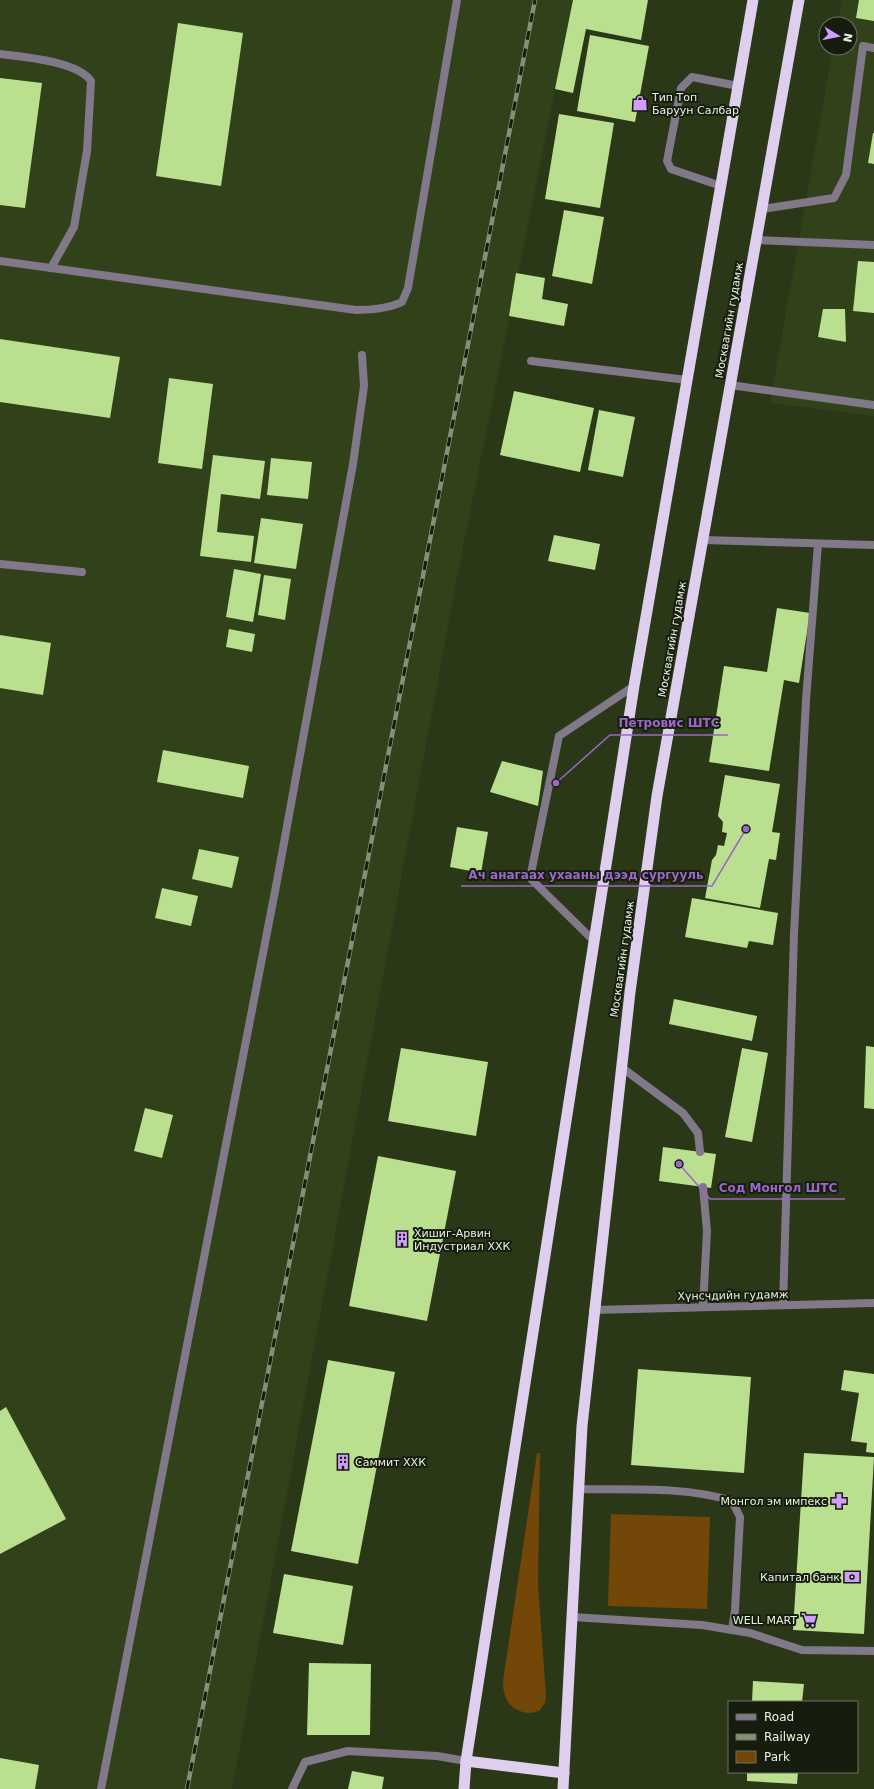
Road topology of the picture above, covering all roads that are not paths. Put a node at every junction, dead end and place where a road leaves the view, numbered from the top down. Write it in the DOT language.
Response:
graph roads {
  1 [pos="456,0"];
  2 [pos="753,0"];
  3 [pos="799,0"];
  4 [pos="874,48"];
  5 [pos="0,54"];
  6 [pos="738,86"];
  7 [pos="721,186"];
  8 [pos="762,209"];
  9 [pos="756,240"];
  10 [pos="874,245"];
  11 [pos="0,261"];
  12 [pos="51,268"];
  13 [pos="362,355"];
  14 [pos="531,361"];
  15 [pos="687,380"];
  16 [pos="730,385"];
  17 [pos="874,405"];
  18 [pos="703,540"];
  19 [pos="818,544"];
  20 [pos="874,545"];
  21 [pos="0,564"];
  22 [pos="82,572"];
  23 [pos="634,686"];
  24 [pos="594,940"];
  25 [pos="621,1067"];
  26 [pos="700,1152"];
  27 [pos="702,1187"];
  28 [pos="874,1303"];
  29 [pos="783,1305"];
  30 [pos="703,1307"];
  31 [pos="593,1310"];
  32 [pos="578,1489"];
  33 [pos="572,1617"];
  34 [pos="732,1630"];
  35 [pos="874,1651"];
  36 [pos="466,1761"];
  37 [pos="564,1773"];
  38 [pos="101,1789"];
  39 [pos="292,1789"];
  40 [pos="464,1789"];
  41 [pos="563,1789"];
  1 -- 12 [label="street"];
  2 -- 6 [label="highway"];
  3 -- 8 [label="highway, Москвагийн гудамж"];
  4 -- 8 [label="street"];
  5 -- 12 [label="street"];
  6 -- 7 [label="highway"];
  6 -- 7 [label="street"];
  7 -- 15 [label="highway"];
  8 -- 9 [label="highway, Москвагийн гудамж"];
  9 -- 10 [label="street"];
  9 -- 16 [label="highway, Москвагийн гудамж"];
  11 -- 12 [label="street"];
  13 -- 38 [label="street"];
  14 -- 15 [label="street"];
  15 -- 23 [label="highway"];
  16 -- 17 [label="street"];
  16 -- 18 [label="highway, Москвагийн гудамж"];
  18 -- 19 [label="street"];
  18 -- 25 [label="highway, Москвагийн гудамж"];
  19 -- 20 [label="street"];
  19 -- 29 [label="street"];
  21 -- 22 [label="street"];
  23 -- 24 [label="highway"];
  23 -- 24 [label="street"];
  24 -- 36 [label="highway"];
  25 -- 26 [label="street"];
  25 -- 31 [label="highway, Москвагийн гудамж"];
  27 -- 30 [label="street"];
  28 -- 29 [label="street, Хүнсчдийн гудамж"];
  29 -- 30 [label="street, Хүнсчдийн гудамж"];
  30 -- 31 [label="street, Хүнсчдийн гудамж"];
  31 -- 32 [label="highway, Москвагийн гудамж"];
  32 -- 33 [label="highway, Москвагийн гудамж"];
  32 -- 34 [label="street"];
  33 -- 34 [label="street"];
  33 -- 37 [label="highway, Москвагийн гудамж"];
  34 -- 35 [label="street"];
  36 -- 37 [label="highway"];
  36 -- 39 [label="street"];
  36 -- 40 [label="highway"];
  37 -- 41 [label="highway, Москвагийн гудамж"];
}
